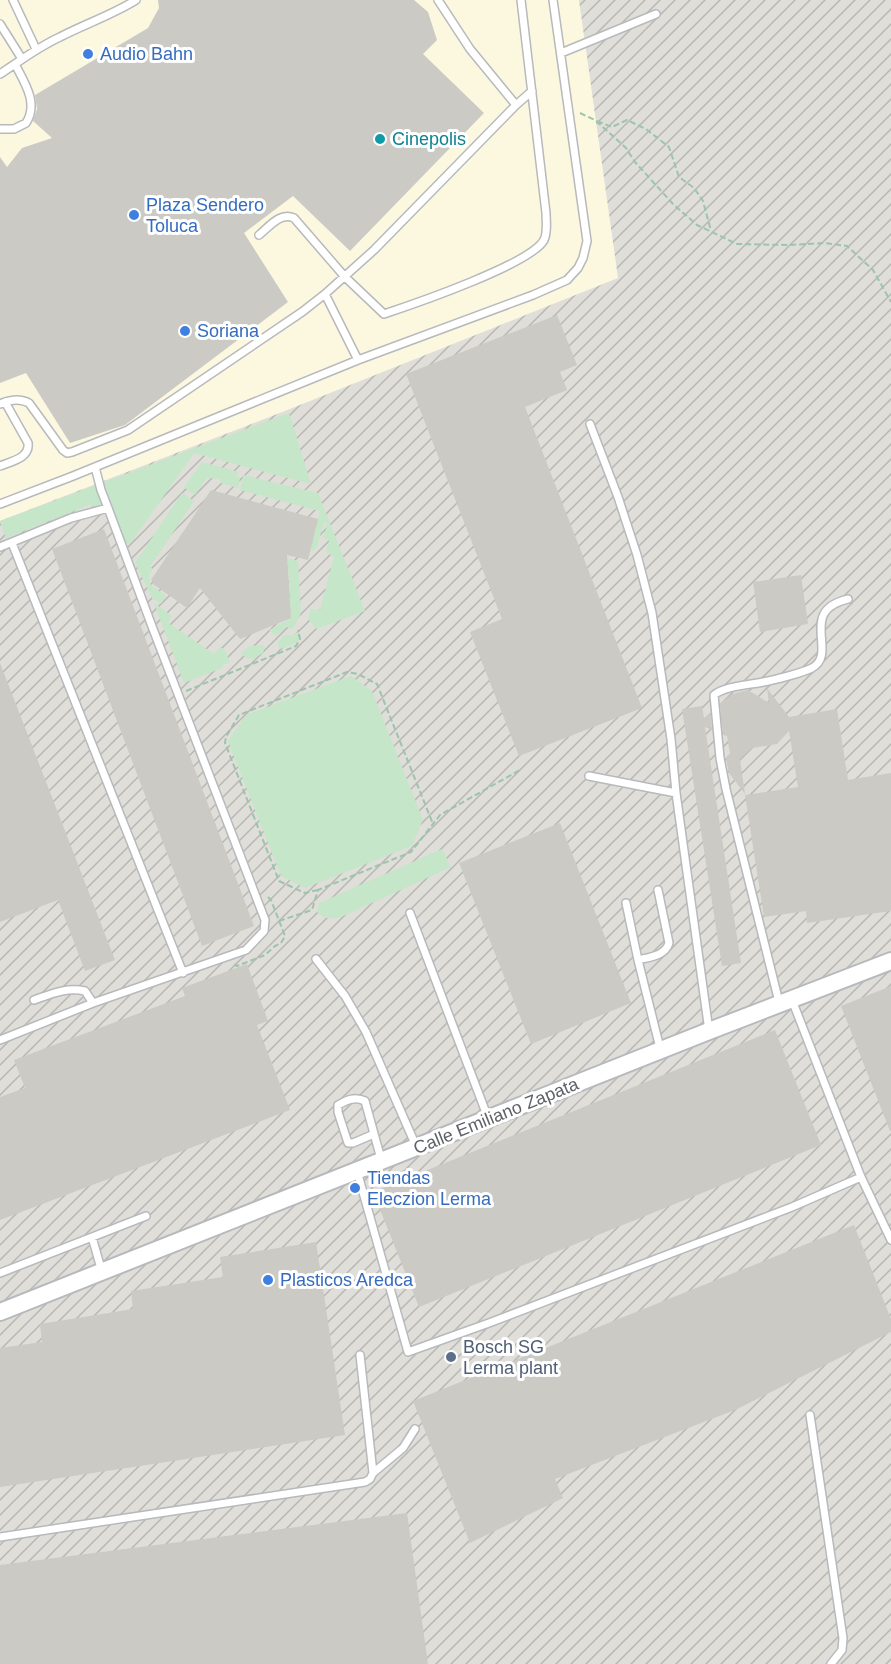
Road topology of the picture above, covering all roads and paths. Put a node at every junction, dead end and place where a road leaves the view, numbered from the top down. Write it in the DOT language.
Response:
graph roads {
  1 [pos="13,0"];
  2 [pos="136,0"];
  3 [pos="438,0"];
  4 [pos="521,0"];
  5 [pos="553,0"];
  6 [pos="656,14"];
  7 [pos="0,24"];
  8 [pos="36,49"];
  9 [pos="561,53"];
  10 [pos="19,62"];
  11 [pos="0,74"];
  12 [pos="532,91"];
  13 [pos="516,105"];
  14 [pos="569,109"];
  15 [pos="595,120"];
  16 [pos="0,129"];
  17 [pos="711,231"];
  18 [pos="260,235"];
  19 [pos="345,278"];
  20 [pos="325,294"];
  21 [pos="891,302"];
  22 [pos="358,360"];
  23 [pos="3,403"];
  24 [pos="590,423"];
  25 [pos="0,466"];
  26 [pos="95,467"];
  27 [pos="0,504"];
  28 [pos="108,508"];
  29 [pos="12,543"];
  30 [pos="0,548"];
  31 [pos="848,599"];
  32 [pos="298,630"];
  33 [pos="181,692"];
  34 [pos="520,770"];
  35 [pos="589,776"];
  36 [pos="676,793"];
  37 [pos="433,824"];
  38 [pos="318,890"];
  39 [pos="658,890"];
  40 [pos="626,903"];
  41 [pos="410,913"];
  42 [pos="279,921"];
  43 [pos="316,959"];
  44 [pos="638,960"];
  45 [pos="891,961"];
  46 [pos="183,973"];
  47 [pos="34,1000"];
  48 [pos="786,1002"];
  49 [pos="93,1003"];
  50 [pos="0,1030"];
  51 [pos="709,1031"];
  52 [pos="2,1039"];
  53 [pos="661,1051"];
  54 [pos="488,1119"];
  55 [pos="374,1134"];
  56 [pos="417,1147"];
  57 [pos="381,1162"];
  58 [pos="357,1171"];
  59 [pos="861,1177"];
  60 [pos="146,1216"];
  61 [pos="92,1237"];
  62 [pos="891,1240"];
  63 [pos="102,1272"];
  64 [pos="0,1273"];
  65 [pos="0,1312"];
  66 [pos="360,1355"];
  67 [pos="810,1415"];
  68 [pos="415,1429"];
  69 [pos="373,1473"];
  70 [pos="0,1537"];
  71 [pos="831,1664"];
  1 -- 8 [label="lane"];
  2 -- 8 [label="lane"];
  3 -- 13 [label="lane"];
  4 -- 12 [label="lane"];
  5 -- 9 [label="lane"];
  6 -- 9 [label="lane"];
  7 -- 10 [label="lane"];
  8 -- 10 [label="lane"];
  9 -- 14 [label="lane"];
  10 -- 11 [label="lane"];
  10 -- 16 [label="lane"];
  12 -- 13 [label="lane"];
  12 -- 19 [label="lane"];
  13 -- 19 [label="lane"];
  14 -- 15 [label="path"];
  14 -- 22 [label="lane"];
  15 -- 17 [label="path"];
  15 -- 17 [label="path"];
  17 -- 21 [label="path"];
  18 -- 19 [label="lane"];
  19 -- 20 [label="lane"];
  20 -- 22 [label="lane"];
  20 -- 23 [label="lane"];
  22 -- 26 [label="lane"];
  23 -- 25 [label="lane"];
  24 -- 36 [label="lane"];
  26 -- 27 [label="lane"];
  26 -- 28 [label="lane"];
  28 -- 29 [label="lane"];
  28 -- 46 [label="lane"];
  29 -- 30 [label="lane"];
  29 -- 46 [label="lane"];
  31 -- 48 [label="lane"];
  32 -- 33 [label="path"];
  34 -- 37 [label="path"];
  35 -- 36 [label="lane"];
  36 -- 51 [label="lane"];
  37 -- 38 [label="path"];
  37 -- 38 [label="path"];
  38 -- 42 [label="path"];
  39 -- 44 [label="lane"];
  40 -- 44 [label="lane"];
  41 -- 54 [label="lane"];
  43 -- 56 [label="lane"];
  44 -- 53 [label="lane"];
  45 -- 48 [label="street, Calle Emiliano Zapata"];
  46 -- 49 [label="lane"];
  47 -- 49 [label="lane"];
  48 -- 51 [label="street, Calle Emiliano Zapata"];
  48 -- 59 [label="lane"];
  49 -- 52 [label="lane"];
  50 -- 52 [label="lane"];
  51 -- 53 [label="street, Calle Emiliano Zapata"];
  53 -- 54 [label="street, Calle Emiliano Zapata"];
  54 -- 56 [label="street, Calle Emiliano Zapata"];
  55 -- 55 [label="lane"];
  55 -- 57 [label="lane"];
  56 -- 57 [label="street, Calle Emiliano Zapata"];
  57 -- 58 [label="street, Calle Emiliano Zapata"];
  58 -- 59 [label="lane"];
  58 -- 63 [label="street, Calle Emiliano Zapata"];
  59 -- 62 [label="lane"];
  60 -- 61 [label="lane"];
  61 -- 63 [label="lane"];
  61 -- 64 [label="lane"];
  63 -- 65 [label="street, Calle Emiliano Zapata"];
  66 -- 69 [label="lane"];
  67 -- 71 [label="lane"];
  68 -- 69 [label="lane"];
  69 -- 70 [label="lane"];
}
